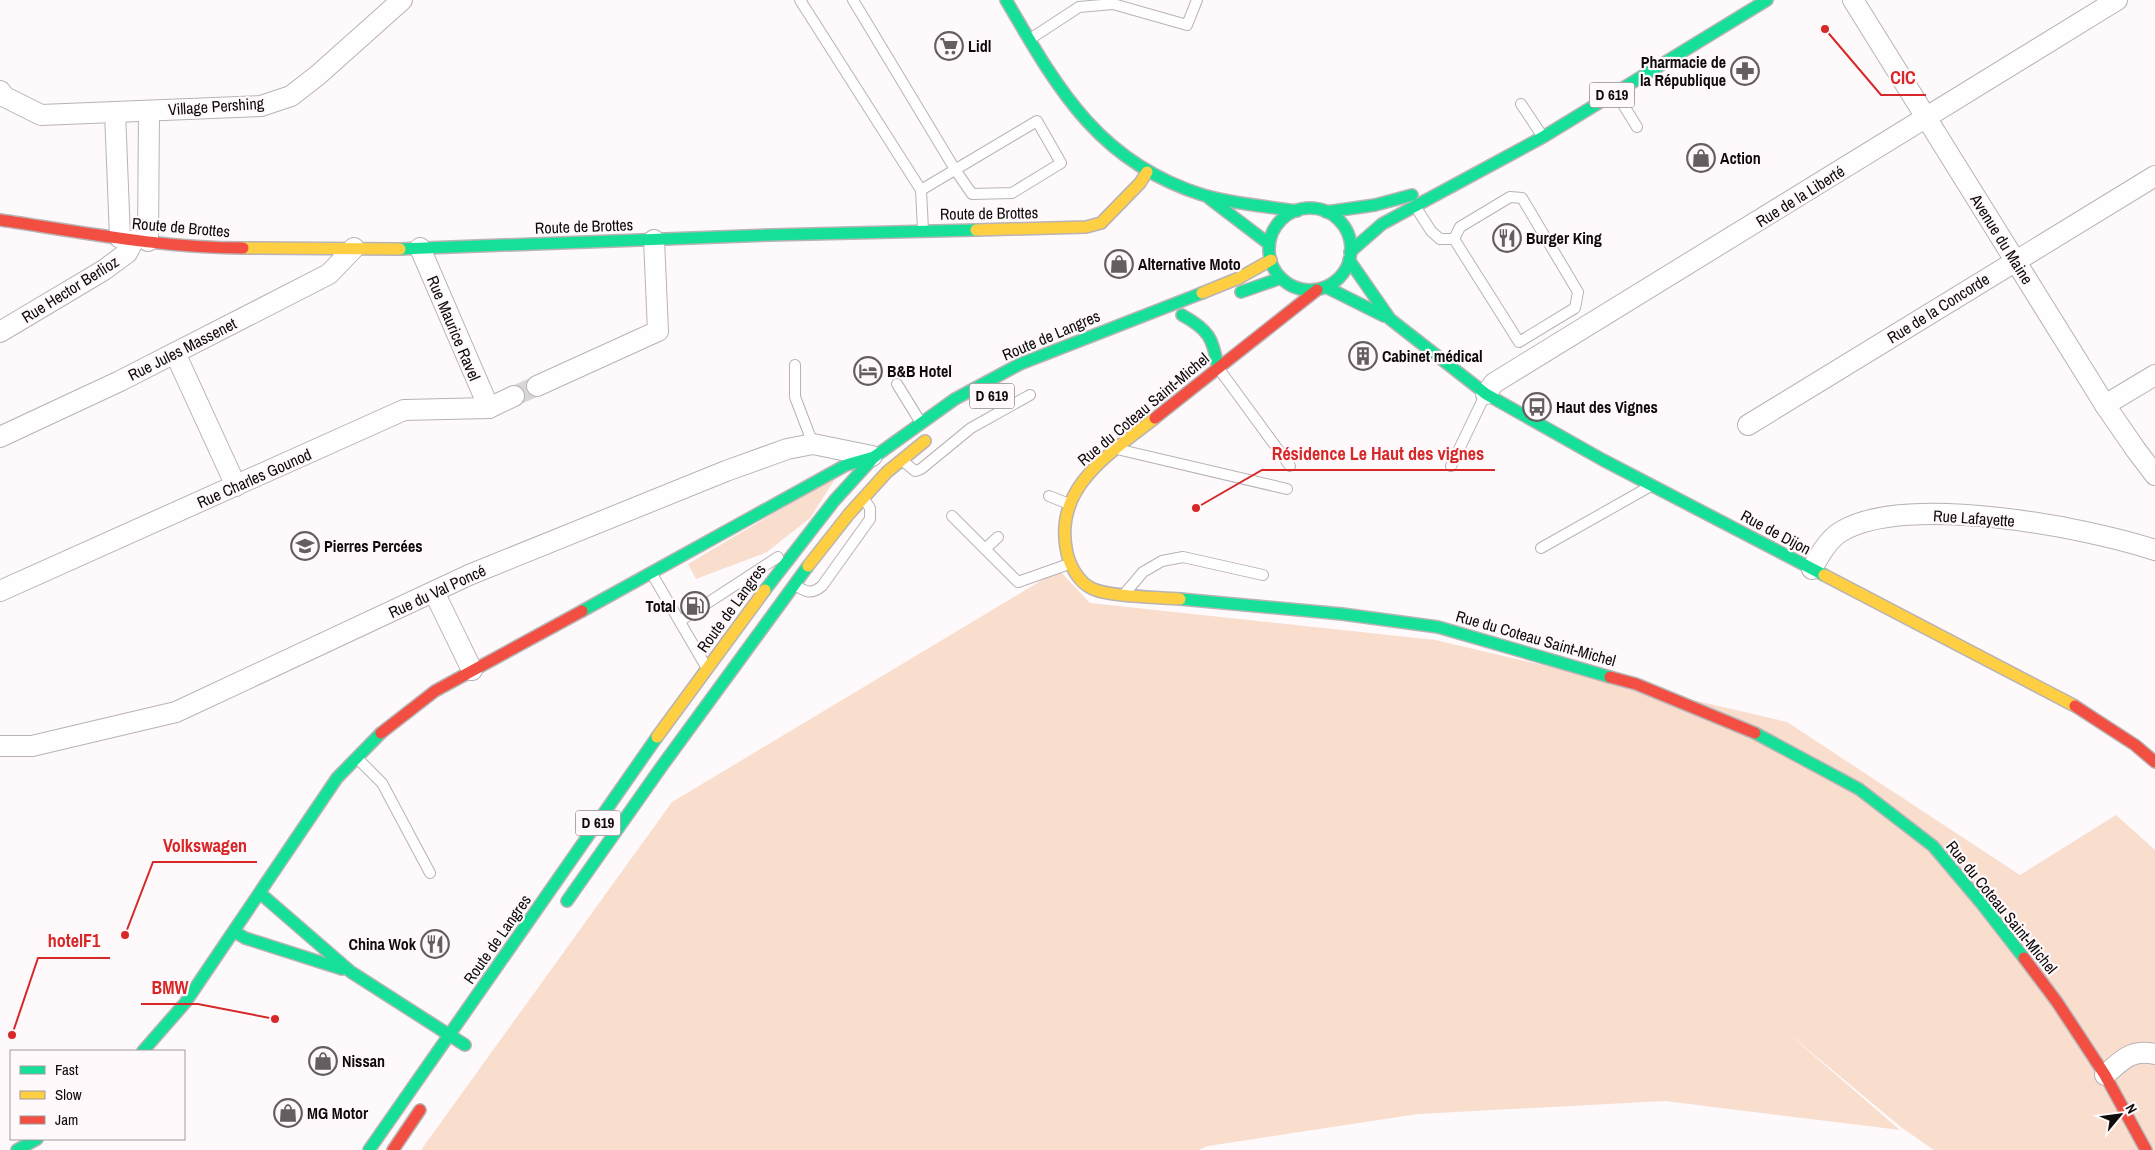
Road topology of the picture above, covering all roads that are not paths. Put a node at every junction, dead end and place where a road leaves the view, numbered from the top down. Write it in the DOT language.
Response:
graph roads {
  1 [pos="402,0"];
  2 [pos="800,0"];
  3 [pos="854,0"];
  4 [pos="1006,0"];
  5 [pos="1197,0"];
  6 [pos="1767,0"];
  7 [pos="1853,0"];
  8 [pos="2117,0"];
  9 [pos="1116,2"];
  10 [pos="1029,40"];
  11 [pos="0,91"];
  12 [pos="1616,93"];
  13 [pos="1522,104"];
  14 [pos="149,110"];
  15 [pos="115,112"];
  16 [pos="1927,118"];
  17 [pos="1637,127"];
  18 [pos="1543,137"];
  19 [pos="956,171"];
  20 [pos="1147,172"];
  21 [pos="2155,176"];
  22 [pos="1453,184"];
  23 [pos="921,190"];
  24 [pos="1205,195"];
  25 [pos="1414,206"];
  26 [pos="1297,210"];
  27 [pos="1326,212"];
  28 [pos="0,220"];
  29 [pos="924,230"];
  30 [pos="1454,238"];
  31 [pos="134,240"];
  32 [pos="654,240"];
  33 [pos="1269,244"];
  34 [pos="354,248"];
  35 [pos="420,248"];
  36 [pos="1350,256"];
  37 [pos="1271,260"];
  38 [pos="2016,261"];
  39 [pos="1285,281"];
  40 [pos="1322,288"];
  41 [pos="1227,298"];
  42 [pos="1200,308"];
  43 [pos="1182,315"];
  44 [pos="1390,319"];
  45 [pos="1169,320"];
  46 [pos="1279,320"];
  47 [pos="0,332"];
  48 [pos="175,353"];
  49 [pos="795,364"];
  50 [pos="1218,368"];
  51 [pos="2155,375"];
  52 [pos="897,384"];
  53 [pos="537,386"];
  54 [pos="1486,394"];
  55 [pos="1030,395"];
  56 [pos="514,396"];
  57 [pos="2105,405"];
  58 [pos="489,408"];
  59 [pos="921,422"];
  60 [pos="1748,425"];
  61 [pos="934,434"];
  62 [pos="0,437"];
  63 [pos="813,444"];
  64 [pos="890,445"];
  65 [pos="1116,449"];
  66 [pos="874,457"];
  67 [pos="902,460"];
  68 [pos="1290,466"];
  69 [pos="1452,466"];
  70 [pos="2155,475"];
  71 [pos="236,486"];
  72 [pos="1652,486"];
  73 [pos="1287,489"];
  74 [pos="1049,496"];
  75 [pos="864,498"];
  76 [pos="1070,505"];
  77 [pos="952,516"];
  78 [pos="998,537"];
  79 [pos="801,542"];
  80 [pos="1542,548"];
  81 [pos="985,549"];
  82 [pos="2155,550"];
  83 [pos="818,553"];
  84 [pos="1070,564"];
  85 [pos="1812,569"];
  86 [pos="652,573"];
  87 [pos="777,574"];
  88 [pos="1263,575"];
  89 [pos="796,586"];
  90 [pos="0,591"];
  91 [pos="434,592"];
  92 [pos="1123,594"];
  93 [pos="680,621"];
  94 [pos="707,669"];
  95 [pos="472,670"];
  96 [pos="0,746"];
  97 [pos="356,757"];
  98 [pos="2155,762"];
  99 [pos="602,818"];
  100 [pos="430,874"];
  101 [pos="261,894"];
  102 [pos="561,909"];
  103 [pos="235,932"];
  104 [pos="351,972"];
  105 [pos="450,1036"];
  106 [pos="465,1045"];
  107 [pos="144,1050"];
  108 [pos="2155,1054"];
  109 [pos="2105,1075"];
  110 [pos="426,1101"];
  111 [pos="35,1140"];
  112 [pos="17,1150"];
  113 [pos="369,1150"];
  114 [pos="393,1150"];
  115 [pos="2146,1150"];
  1 -- 14 [label="street, Village Pershing"];
  2 -- 23 [label="lane"];
  3 -- 19 [label="lane"];
  4 -- 10 [label="street"];
  5 -- 9 [label="lane"];
  6 -- 12 [label="street, D 619"];
  7 -- 16 [label="street, Avenue du Maine"];
  8 -- 16 [label="street, Rue de la Liberté"];
  9 -- 10 [label="lane"];
  10 -- 20 [label="street"];
  11 -- 15 [label="street, Village Pershing"];
  12 -- 17 [label="lane"];
  12 -- 18 [label="street, D 619"];
  13 -- 18 [label="lane"];
  14 -- 15 [label="street, Village Pershing"];
  14 -- 31 [label="street"];
  15 -- 31 [label="street"];
  16 -- 38 [label="street, Avenue du Maine"];
  16 -- 54 [label="street, Rue de la Liberté"];
  18 -- 22 [label="street, D 619"];
  19 -- 19 [label="lane"];
  19 -- 23 [label="lane"];
  20 -- 24 [label="street"];
  20 -- 29 [label="street, Route de Brottes"];
  21 -- 38 [label="street, Rue de la Concorde"];
  22 -- 25 [label="street"];
  22 -- 27 [label="street, D 619"];
  23 -- 29 [label="lane"];
  24 -- 26 [label="street"];
  24 -- 33 [label="street"];
  25 -- 30 [label="lane"];
  25 -- 36 [label="street"];
  26 -- 27 [label="street"];
  26 -- 33 [label="street"];
  27 -- 36 [label="street"];
  28 -- 31 [label="street, Route de Brottes"];
  29 -- 32 [label="street, Route de Brottes"];
  30 -- 30 [label="lane"];
  31 -- 34 [label="street, Route de Brottes"];
  31 -- 47 [label="street, Rue Hector Berlioz"];
  32 -- 35 [label="street, Route de Brottes"];
  32 -- 53 [label="street"];
  33 -- 37 [label="street"];
  34 -- 35 [label="street, Route de Brottes"];
  34 -- 48 [label="street, Rue Jules Massenet"];
  35 -- 58 [label="street, Rue Maurice Ravel"];
  36 -- 40 [label="street"];
  36 -- 44 [label="street, Rue de Dijon"];
  37 -- 39 [label="street"];
  37 -- 59 [label="street, Route de Langres / D 619"];
  38 -- 57 [label="street, Avenue du Maine"];
  38 -- 60 [label="street, Rue de la Concorde"];
  39 -- 40 [label="street"];
  39 -- 41 [label="street"];
  39 -- 46 [label="street"];
  40 -- 44 [label="street, Rue de Dijon"];
  40 -- 46 [label="street, Rue du Coteau Saint-Michel"];
  42 -- 43 [label="street"];
  43 -- 45 [label="street"];
  43 -- 50 [label="street"];
  44 -- 54 [label="street, Rue de Dijon"];
  46 -- 50 [label="street, Rue du Coteau Saint-Michel"];
  48 -- 62 [label="street, Rue Jules Massenet"];
  48 -- 71 [label="street"];
  49 -- 63 [label="lane"];
  50 -- 65 [label="street, Rue du Coteau Saint-Michel"];
  50 -- 68 [label="lane"];
  51 -- 57 [label="street"];
  52 -- 59 [label="lane"];
  54 -- 69 [label="lane"];
  54 -- 72 [label="street, Rue de Dijon"];
  55 -- 67 [label="lane"];
  56 -- 58 [label="street, Rue Charles Gounod"];
  57 -- 70 [label="street, Avenue du Maine"];
  58 -- 71 [label="street, Rue Charles Gounod"];
  59 -- 61 [label="lane"];
  59 -- 64 [label="street, Route de Langres / D 619"];
  61 -- 67 [label="street, D 619"];
  63 -- 66 [label="street, Rue du Val Poncé"];
  63 -- 91 [label="street, Rue du Val Poncé"];
  64 -- 66 [label="street, Route de Langres / D 619"];
  64 -- 67 [label="lane"];
  65 -- 73 [label="lane"];
  65 -- 76 [label="street, Rue du Coteau Saint-Michel"];
  66 -- 79 [label="street, Route de Langres / D 619"];
  66 -- 86 [label="street"];
  67 -- 75 [label="street, D 619"];
  71 -- 90 [label="street, Rue Charles Gounod"];
  72 -- 80 [label="lane"];
  72 -- 85 [label="street, Rue de Dijon"];
  74 -- 76 [label="lane"];
  75 -- 83 [label="street, D 619"];
  75 -- 89 [label="lane"];
  76 -- 84 [label="street, Rue du Coteau Saint-Michel"];
  77 -- 81 [label="lane"];
  78 -- 81 [label="lane"];
  79 -- 83 [label="lane"];
  79 -- 87 [label="street, Route de Langres / D 619"];
  79 -- 93 [label="lane"];
  81 -- 84 [label="lane"];
  82 -- 85 [label="street, Rue Lafayette"];
  83 -- 89 [label="street, D 619"];
  84 -- 92 [label="street, Rue du Coteau Saint-Michel"];
  85 -- 98 [label="street, Rue de Dijon"];
  86 -- 93 [label="lane"];
  86 -- 95 [label="street"];
  87 -- 89 [label="lane"];
  87 -- 94 [label="street, Route de Langres / D 619"];
  88 -- 92 [label="lane"];
  89 -- 102 [label="street, D 619"];
  91 -- 95 [label="street"];
  91 -- 96 [label="street, Rue du Val Poncé"];
  92 -- 109 [label="street, Rue du Coteau Saint-Michel"];
  93 -- 94 [label="lane"];
  94 -- 99 [label="street, Route de Langres / D 619"];
  95 -- 97 [label="street"];
  97 -- 100 [label="lane"];
  97 -- 101 [label="street"];
  99 -- 102 [label="lane"];
  99 -- 105 [label="street, Route de Langres / D 619"];
  101 -- 103 [label="street"];
  101 -- 104 [label="street"];
  103 -- 104 [label="street"];
  103 -- 107 [label="street"];
  104 -- 105 [label="street"];
  105 -- 106 [label="street"];
  105 -- 113 [label="street, Route de Langres / D 619"];
  108 -- 109 [label="street"];
  109 -- 115 [label="street, Rue du Coteau Saint-Michel"];
  110 -- 114 [label="street"];
  111 -- 112 [label="street"];
}
